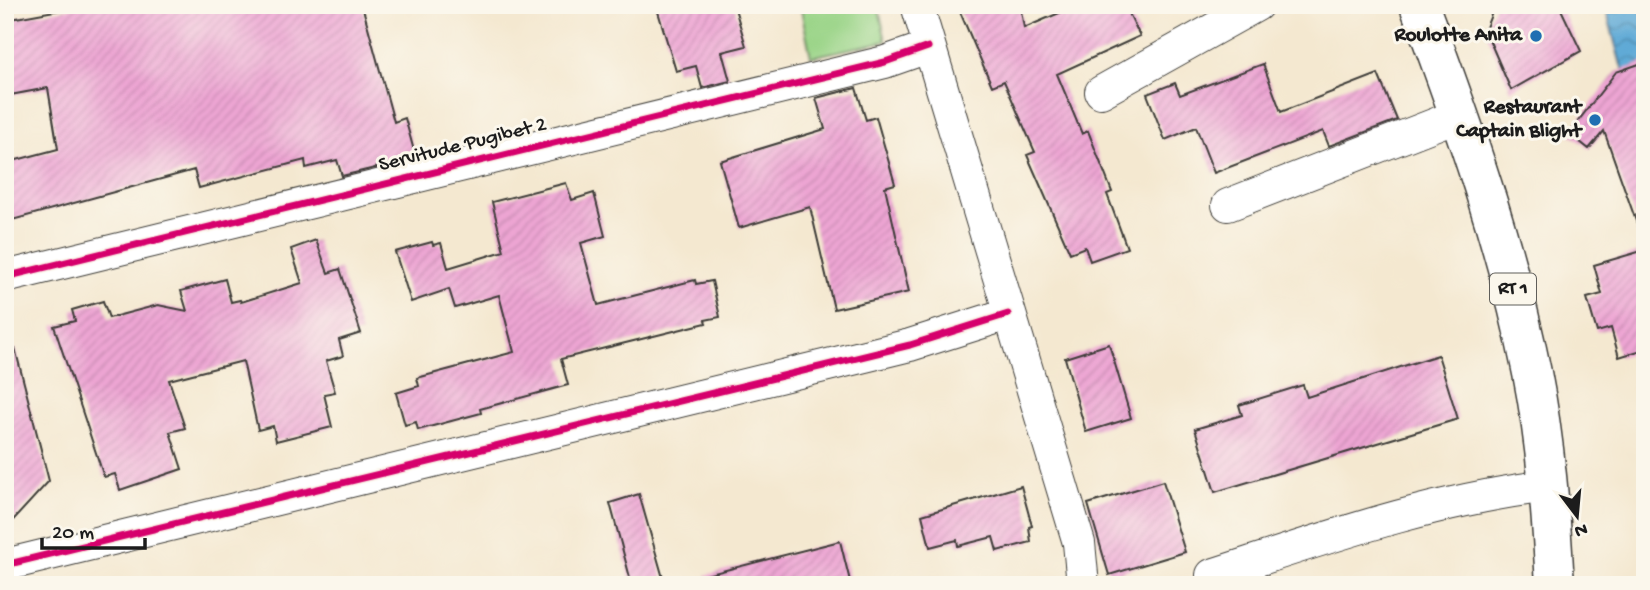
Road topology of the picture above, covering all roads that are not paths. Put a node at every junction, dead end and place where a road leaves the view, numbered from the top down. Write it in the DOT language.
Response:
graph roads {
  1 [pos="917,5"];
  2 [pos="1257,5"];
  3 [pos="1419,5"];
  4 [pos="928,47"];
  5 [pos="1101,92"];
  6 [pos="1459,115"];
  7 [pos="1228,205"];
  8 [pos="5,277"];
  9 [pos="1008,314"];
  10 [pos="1548,486"];
  11 [pos="5,565"];
  12 [pos="1212,575"];
  13 [pos="1083,585"];
  14 [pos="1555,585"];
  1 -- 4 [label="street"];
  2 -- 5 [label="street"];
  3 -- 6 [label="main road, RT 1"];
  4 -- 8 [label="street, Servitude Pugibet 2"];
  4 -- 9 [label="street"];
  6 -- 7 [label="street"];
  6 -- 10 [label="main road, RT 1"];
  9 -- 11 [label="street"];
  9 -- 13 [label="street"];
  10 -- 12 [label="street"];
  10 -- 14 [label="main road, RT 1"];
}
